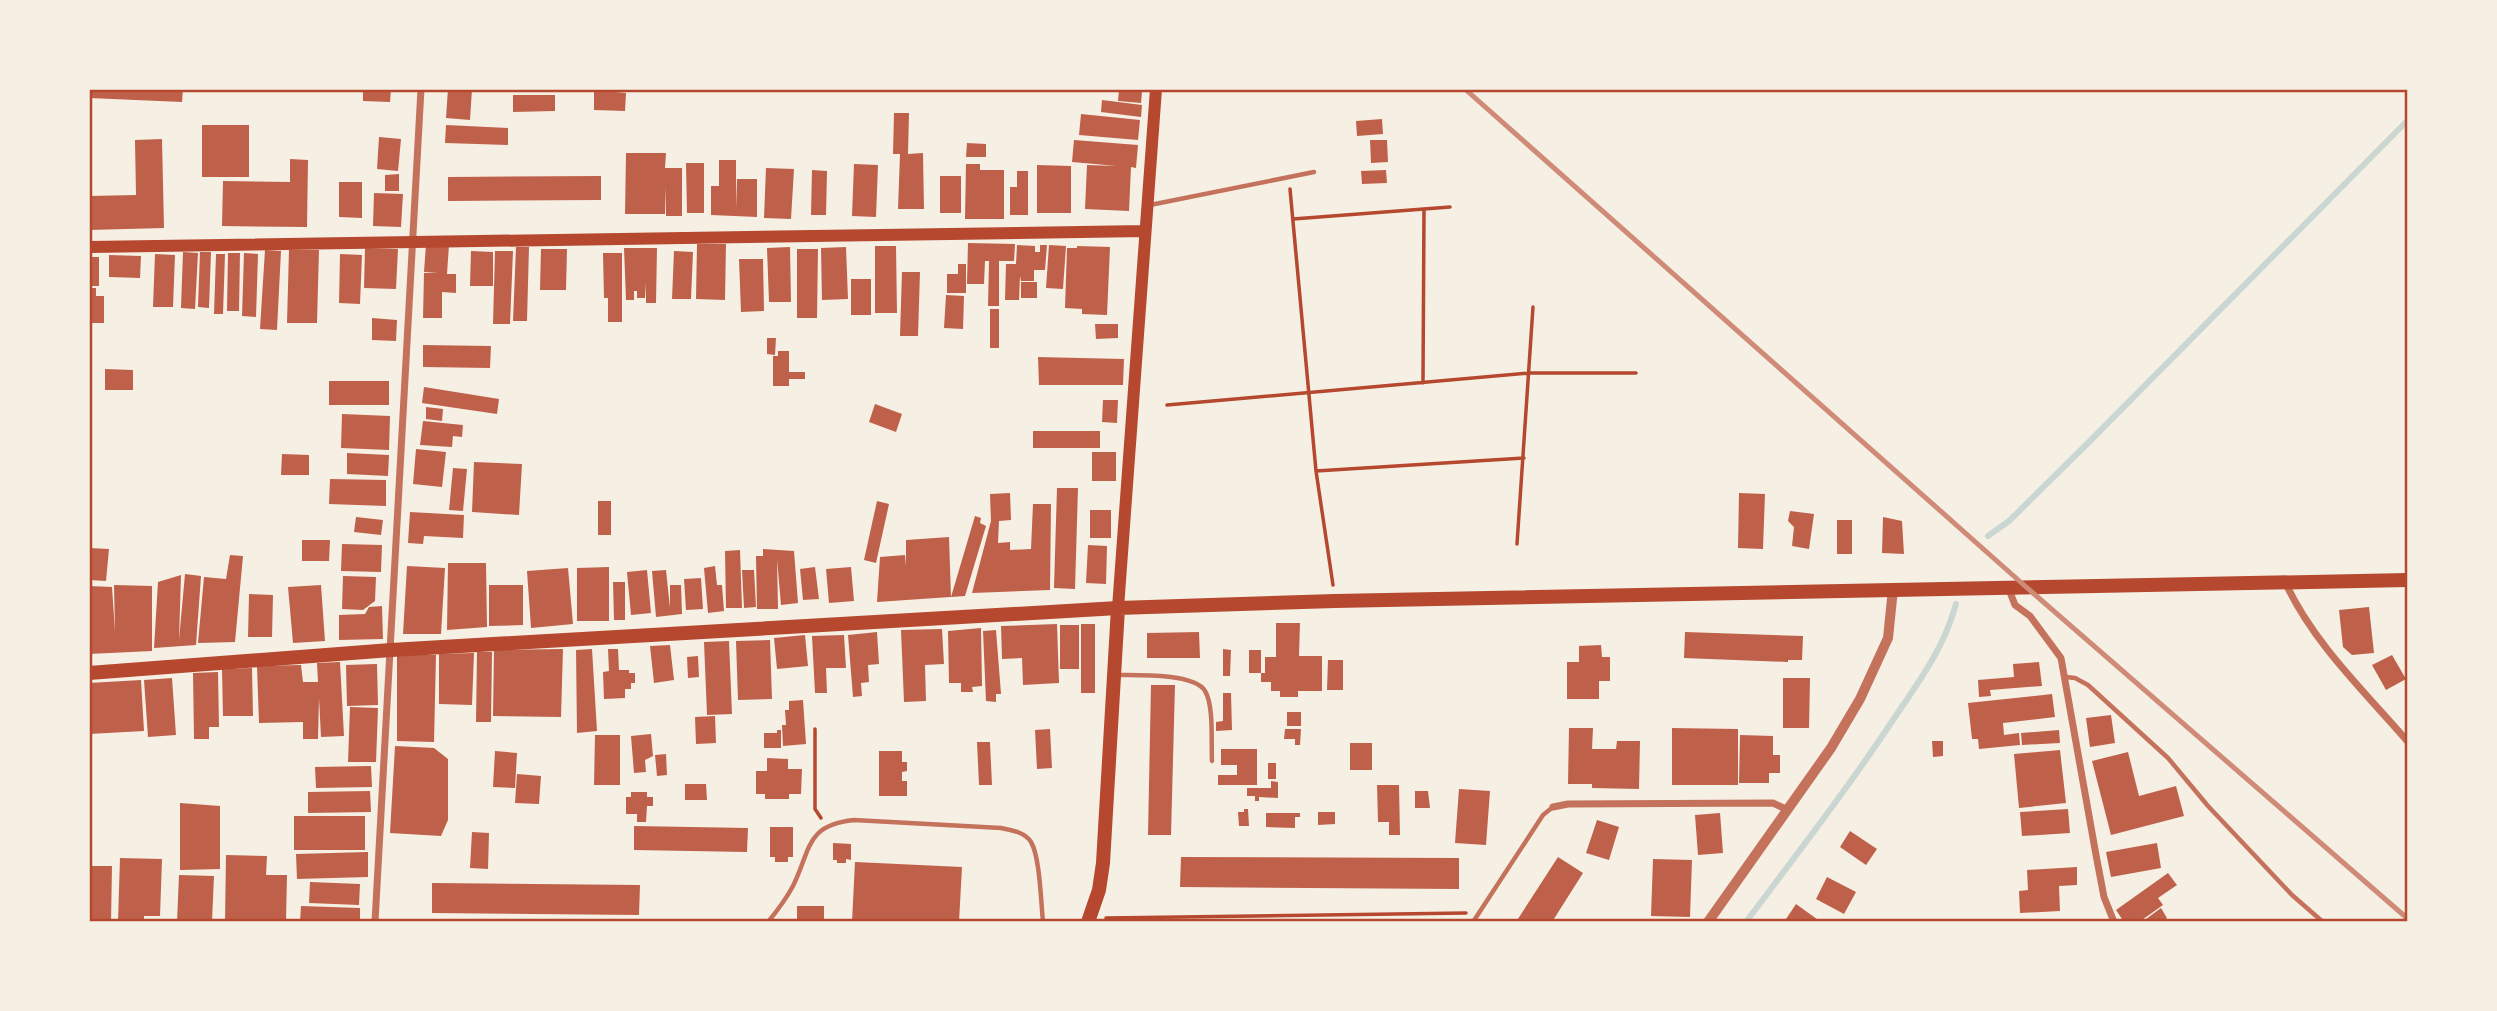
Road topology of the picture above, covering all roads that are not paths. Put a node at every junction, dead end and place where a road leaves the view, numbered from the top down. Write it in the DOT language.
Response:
graph roads {
  1 [pos="421,89"];
  2 [pos="1156,89"];
  3 [pos="1314,172"];
  4 [pos="1147,206"];
  5 [pos="1145,231"];
  6 [pos="411,242"];
  7 [pos="89,247"];
  8 [pos="2408,580"];
  9 [pos="2286,584"];
  10 [pos="2008,586"];
  11 [pos="1893,589"];
  12 [pos="1118,608"];
  13 [pos="391,650"];
  14 [pos="89,673"];
  15 [pos="1114,675"];
  16 [pos="2066,677"];
  17 [pos="2408,742"];
  18 [pos="1212,761"];
  19 [pos="1553,807"];
  20 [pos="1788,810"];
  21 [pos="1090,918"];
  22 [pos="375,922"];
  23 [pos="768,922"];
  24 [pos="1043,922"];
  25 [pos="1473,922"];
  26 [pos="1708,922"];
  27 [pos="2114,922"];
  28 [pos="2323,922"];
  1 -- 6 [label="street"];
  2 -- 4 [label="main road"];
  3 -- 4 [label="lane"];
  4 -- 5 [label="main road"];
  5 -- 6 [label="main road"];
  5 -- 12 [label="main road"];
  6 -- 7 [label="main road"];
  6 -- 13 [label="street"];
  8 -- 9 [label="main road"];
  9 -- 10 [label="main road"];
  9 -- 17 [label="street"];
  10 -- 11 [label="main road"];
  10 -- 16 [label="street"];
  11 -- 12 [label="main road"];
  11 -- 20 [label="street"];
  12 -- 13 [label="main road"];
  12 -- 15 [label="main road"];
  13 -- 14 [label="main road"];
  13 -- 22 [label="street"];
  15 -- 18 [label="lane"];
  15 -- 21 [label="main road"];
  16 -- 27 [label="street"];
  16 -- 28 [label="lane"];
  19 -- 20 [label="street"];
  19 -- 25 [label="lane"];
  20 -- 26 [label="street"];
  23 -- 24 [label="lane"];
}
